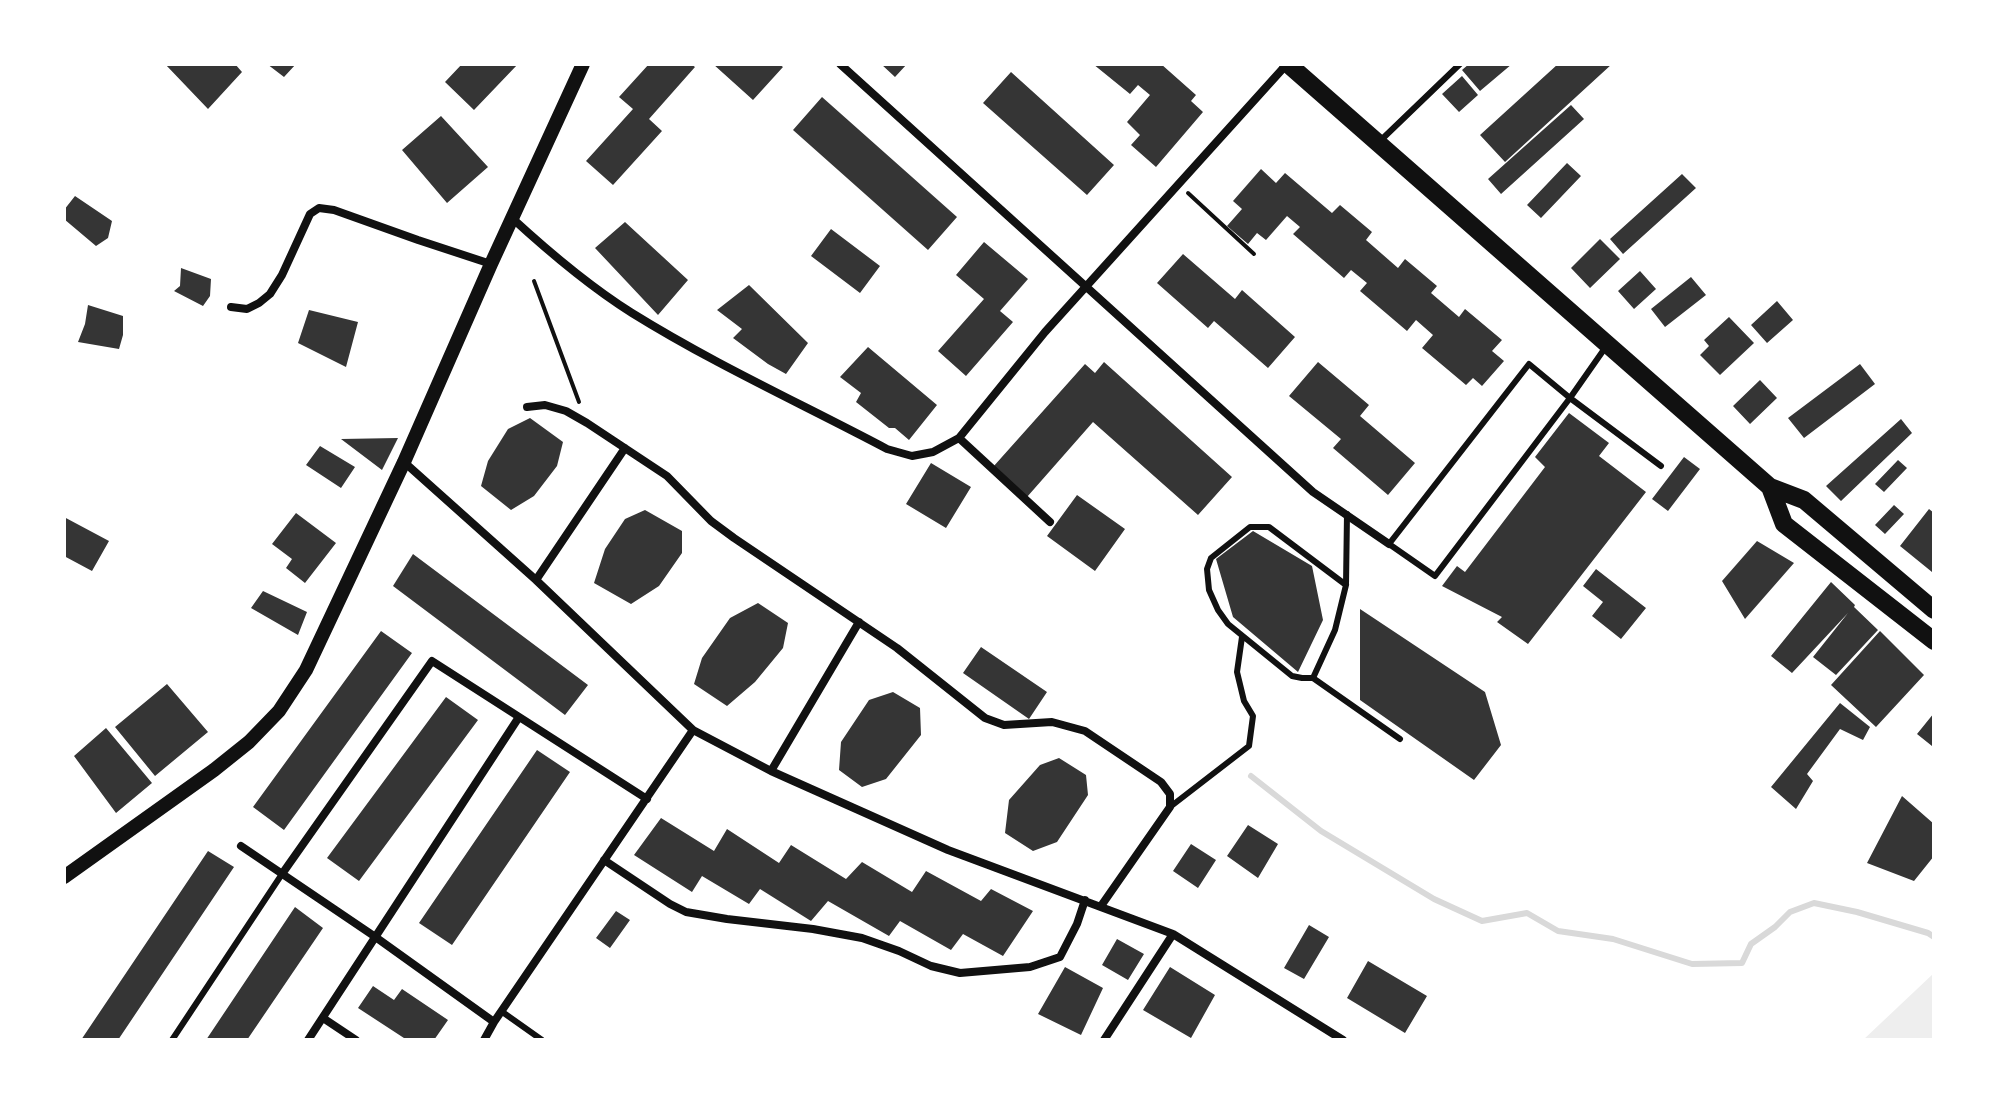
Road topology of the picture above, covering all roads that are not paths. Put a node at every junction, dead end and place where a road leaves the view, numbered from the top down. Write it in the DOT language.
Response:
graph roads {
  1 [pos="583,64"];
  2 [pos="840,64"];
  3 [pos="1288,64"];
  4 [pos="1460,64"];
  5 [pos="1378,143"];
  6 [pos="512,218"];
  7 [pos="491,264"];
  8 [pos="1087,286"];
  9 [pos="231,307"];
  10 [pos="1608,344"];
  11 [pos="1570,398"];
  12 [pos="527,407"];
  13 [pos="959,438"];
  14 [pos="625,448"];
  15 [pos="404,462"];
  16 [pos="1661,466"];
  17 [pos="1770,487"];
  18 [pos="1347,514"];
  19 [pos="1050,522"];
  20 [pos="1389,544"];
  21 [pos="536,580"];
  22 [pos="1346,585"];
  23 [pos="1934,610"];
  24 [pos="859,622"];
  25 [pos="1242,636"];
  26 [pos="1934,641"];
  27 [pos="1313,678"];
  28 [pos="519,717"];
  29 [pos="693,730"];
  30 [pos="1400,739"];
  31 [pos="771,771"];
  32 [pos="647,799"];
  33 [pos="1170,807"];
  34 [pos="241,846"];
  35 [pos="604,860"];
  36 [pos="282,874"];
  37 [pos="64,877"];
  38 [pos="1085,900"];
  39 [pos="1101,906"];
  40 [pos="1173,934"];
  41 [pos="374,936"];
  42 [pos="501,1011"];
  43 [pos="323,1018"];
  44 [pos="494,1022"];
  45 [pos="172,1040"];
  46 [pos="308,1040"];
  47 [pos="356,1040"];
  48 [pos="484,1040"];
  49 [pos="542,1040"];
  50 [pos="1104,1040"];
  51 [pos="1343,1040"];
  1 -- 6 [label="street"];
  2 -- 8 [label="street"];
  3 -- 5 [label="main road"];
  3 -- 8 [label="street"];
  4 -- 5 [label="lane"];
  5 -- 10 [label="main road"];
  6 -- 7 [label="street"];
  6 -- 13 [label="street"];
  7 -- 9 [label="street"];
  7 -- 15 [label="street"];
  8 -- 13 [label="street"];
  8 -- 18 [label="street"];
  10 -- 11 [label="lane"];
  10 -- 17 [label="main road"];
  11 -- 16 [label="lane"];
  11 -- 20 [label="lane"];
  11 -- 20 [label="lane"];
  12 -- 14 [label="street"];
  13 -- 19 [label="street"];
  14 -- 21 [label="street"];
  14 -- 24 [label="street"];
  15 -- 21 [label="street"];
  15 -- 37 [label="street"];
  17 -- 23 [label="main road"];
  17 -- 26 [label="main road"];
  18 -- 20 [label="street"];
  18 -- 22 [label="lane"];
  21 -- 29 [label="street"];
  22 -- 25 [label="lane"];
  22 -- 27 [label="lane"];
  24 -- 31 [label="street"];
  24 -- 33 [label="street"];
  25 -- 27 [label="lane"];
  25 -- 33 [label="lane"];
  27 -- 30 [label="lane"];
  28 -- 32 [label="street"];
  28 -- 36 [label="street"];
  28 -- 41 [label="street"];
  29 -- 31 [label="street"];
  29 -- 32 [label="street"];
  31 -- 38 [label="street"];
  32 -- 35 [label="street"];
  33 -- 39 [label="street"];
  34 -- 36 [label="street"];
  35 -- 38 [label="street"];
  35 -- 42 [label="street"];
  36 -- 41 [label="street"];
  36 -- 45 [label="lane"];
  38 -- 39 [label="street"];
  39 -- 40 [label="street"];
  40 -- 50 [label="street"];
  40 -- 51 [label="street"];
  41 -- 43 [label="street"];
  41 -- 44 [label="street"];
  42 -- 44 [label="street"];
  42 -- 49 [label="lane"];
  43 -- 46 [label="street"];
  43 -- 47 [label="street"];
  44 -- 48 [label="street"];
}
